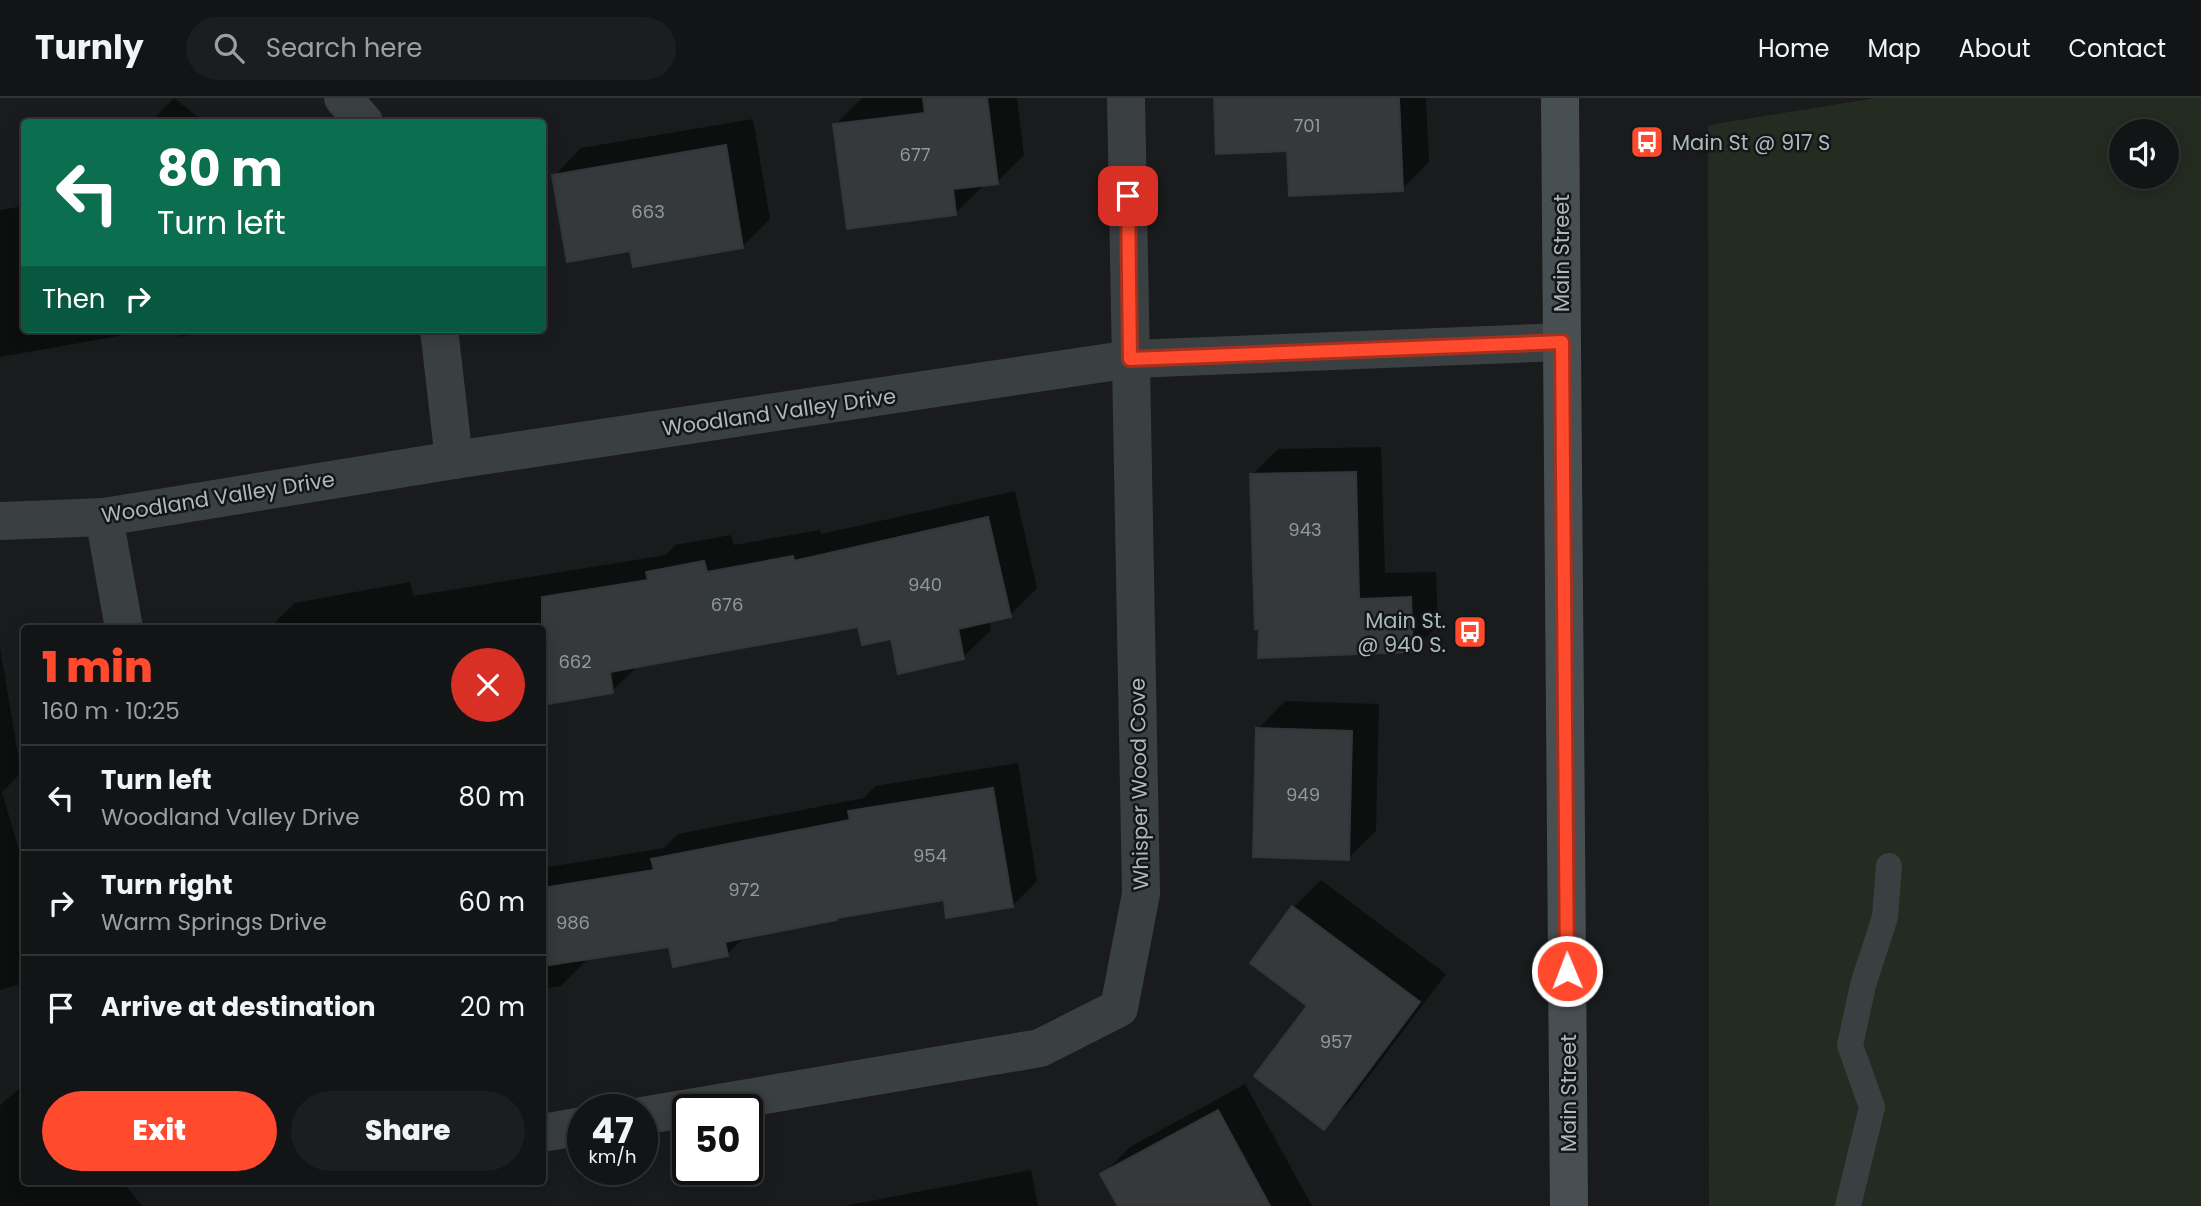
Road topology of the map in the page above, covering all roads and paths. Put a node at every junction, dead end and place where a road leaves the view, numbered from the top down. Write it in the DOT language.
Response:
graph roads {
  1 [pos="343,98"];
  2 [pos="1126,98"];
  3 [pos="1560,98"];
  4 [pos="361,119"];
  5 [pos="439,333"];
  6 [pos="1562,342"];
  7 [pos="1130,359"];
  8 [pos="454,460"];
  9 [pos="104,517"];
  10 [pos="0,521"];
  11 [pos="123,625"];
  12 [pos="1889,866"];
  13 [pos="658,1113"];
  14 [pos="567,1129"];
  15 [pos="546,1132"];
  16 [pos="1569,1206"];
  17 [pos="1848,1206"];
  1 -- 4 [label="street"];
  2 -- 7 [label="street"];
  3 -- 6 [label="main road, Main Street"];
  5 -- 8 [label="street"];
  6 -- 7 [label="street, Woodland Valley Drive"];
  6 -- 16 [label="main road, Main Street"];
  7 -- 8 [label="street, Woodland Valley Drive"];
  7 -- 13 [label="street, Whisper Wood Cove"];
  8 -- 9 [label="street, Woodland Valley Drive"];
  9 -- 10 [label="street, Woodland Valley Drive"];
  9 -- 11 [label="street"];
  12 -- 17 [label="lane"];
  14 -- 15 [label="street"];
}
